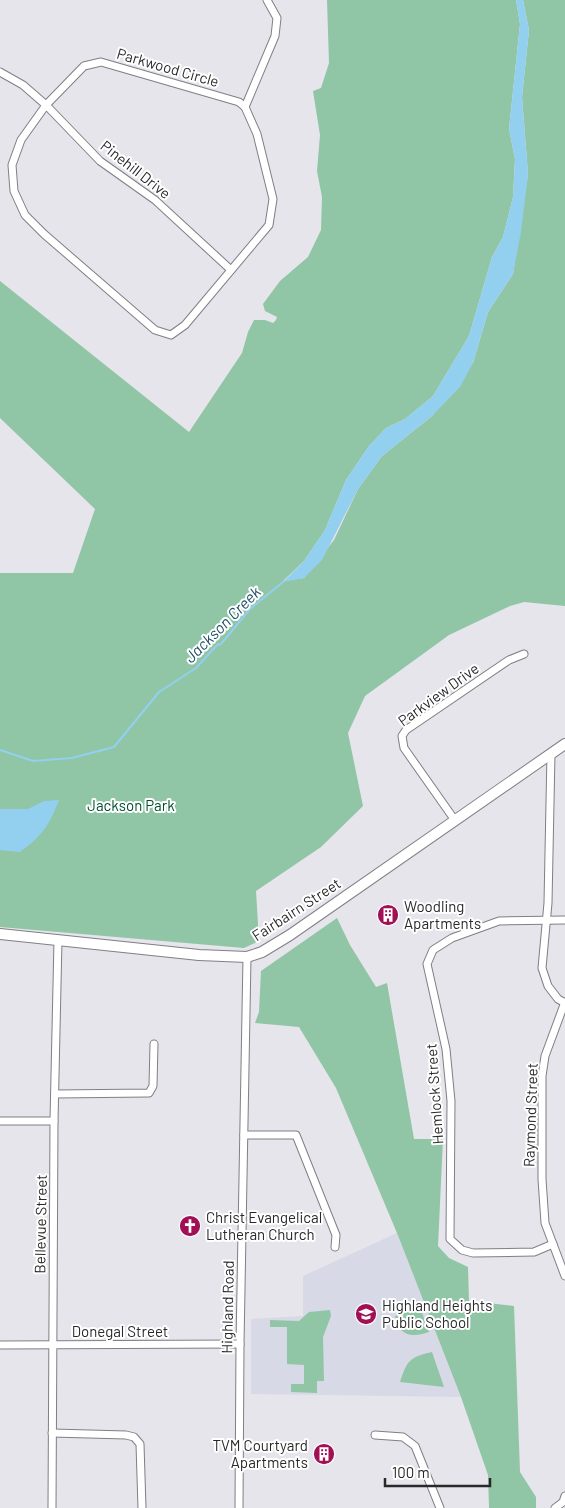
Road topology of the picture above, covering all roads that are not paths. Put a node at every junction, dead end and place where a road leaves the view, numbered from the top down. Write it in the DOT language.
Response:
graph roads {
  1 [pos="267,0"];
  2 [pos="0,72"];
  3 [pos="46,105"];
  4 [pos="245,107"];
  5 [pos="231,270"];
  6 [pos="524,654"];
  7 [pos="565,744"];
  8 [pos="552,753"];
  9 [pos="454,820"];
  10 [pos="544,920"];
  11 [pos="565,920"];
  12 [pos="0,934"];
  13 [pos="58,940"];
  14 [pos="247,957"];
  15 [pos="565,1002"];
  16 [pos="154,1044"];
  17 [pos="55,1094"];
  18 [pos="0,1120"];
  19 [pos="54,1121"];
  20 [pos="244,1135"];
  21 [pos="553,1244"];
  22 [pos="334,1247"];
  23 [pos="565,1276"];
  24 [pos="52,1344"];
  25 [pos="240,1344"];
  26 [pos="0,1345"];
  27 [pos="52,1433"];
  28 [pos="375,1435"];
  29 [pos="565,1496"];
  30 [pos="52,1508"];
  31 [pos="142,1508"];
  32 [pos="239,1508"];
  33 [pos="440,1508"];
  34 [pos="555,1508"];
  1 -- 4 [label="street"];
  2 -- 3 [label="street, Pinehill Drive"];
  3 -- 4 [label="street, Parkwood Circle"];
  3 -- 5 [label="street, Pinehill Drive"];
  3 -- 5 [label="street, Parkwood Circle"];
  4 -- 5 [label="street, Parkwood Circle"];
  6 -- 9 [label="street, Parkview Drive"];
  7 -- 8 [label="main road, Fairbairn Street"];
  8 -- 9 [label="main road, Fairbairn Street"];
  8 -- 10 [label="street, Raymond Street"];
  9 -- 14 [label="main road, Fairbairn Street"];
  10 -- 11 [label="street, Hemlock Street"];
  10 -- 15 [label="street, Raymond Street"];
  10 -- 21 [label="street, Hemlock Street"];
  12 -- 13 [label="main road, Fairbairn Street"];
  13 -- 14 [label="main road, Fairbairn Street"];
  13 -- 17 [label="street, Bellevue Street"];
  14 -- 20 [label="street, Highland Road"];
  15 -- 21 [label="street, Raymond Street"];
  16 -- 17 [label="street"];
  17 -- 19 [label="street, Bellevue Street"];
  18 -- 19 [label="street"];
  19 -- 24 [label="street, Bellevue Street"];
  20 -- 22 [label="street"];
  20 -- 25 [label="street, Highland Road"];
  21 -- 23 [label="street, Raymond Street"];
  24 -- 25 [label="street, Donegal Street"];
  24 -- 26 [label="street, Donegal Street"];
  24 -- 27 [label="street, Bellevue Street"];
  25 -- 32 [label="street, Highland Road"];
  27 -- 30 [label="street, Bellevue Street"];
  27 -- 31 [label="street"];
  28 -- 33 [label="street"];
  29 -- 34 [label="street"];
}
